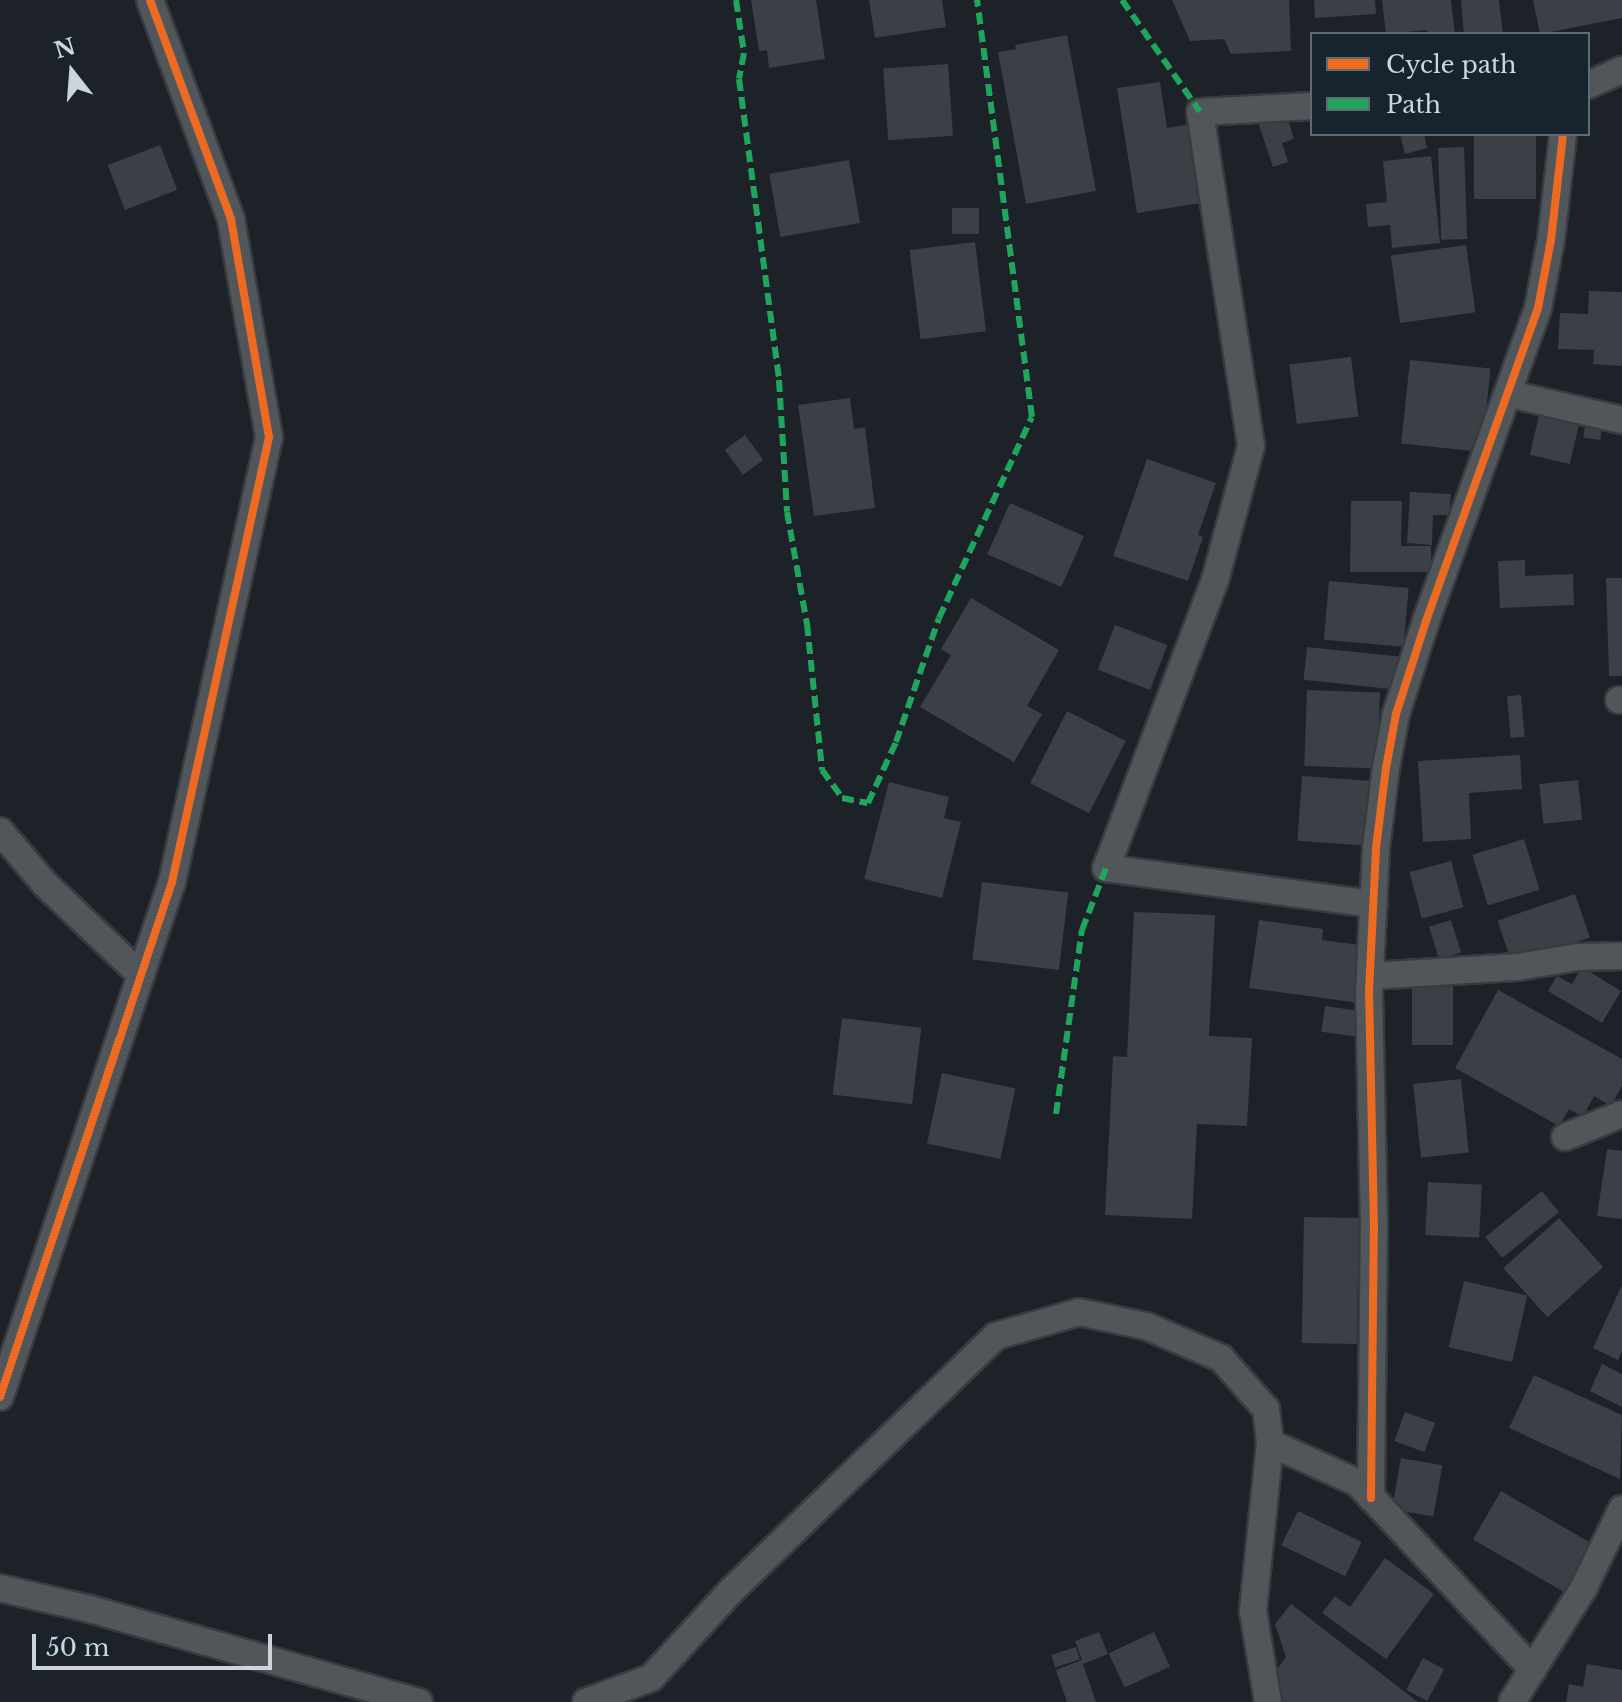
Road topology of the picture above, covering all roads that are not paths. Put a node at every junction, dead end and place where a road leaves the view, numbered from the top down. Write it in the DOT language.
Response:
graph roads {
  1 [pos="150,0"];
  2 [pos="1622,70"];
  3 [pos="1590,84"];
  4 [pos="1310,106"];
  5 [pos="1563,136"];
  6 [pos="1510,394"];
  7 [pos="1622,420"];
  8 [pos="0,831"];
  9 [pos="1374,904"];
  10 [pos="1622,956"];
  11 [pos="141,975"];
  12 [pos="1371,976"];
  13 [pos="1622,1114"];
  14 [pos="1565,1137"];
  15 [pos="0,1397"];
  16 [pos="1270,1443"];
  17 [pos="1371,1498"];
  18 [pos="1622,1509"];
  19 [pos="0,1588"];
  20 [pos="1533,1670"];
  21 [pos="419,1702"];
  22 [pos="586,1702"];
  23 [pos="1268,1702"];
  24 [pos="1512,1702"];
  1 -- 11 [label="street"];
  2 -- 3 [label="street"];
  4 -- 9 [label="street"];
  5 -- 6 [label="street"];
  6 -- 7 [label="street"];
  6 -- 9 [label="street"];
  8 -- 11 [label="street"];
  9 -- 12 [label="street"];
  10 -- 12 [label="street"];
  11 -- 15 [label="street"];
  12 -- 17 [label="street"];
  13 -- 14 [label="street"];
  16 -- 17 [label="street"];
  16 -- 22 [label="street"];
  16 -- 23 [label="street"];
  17 -- 20 [label="street"];
  18 -- 20 [label="street"];
  19 -- 21 [label="street"];
  20 -- 24 [label="street"];
}
